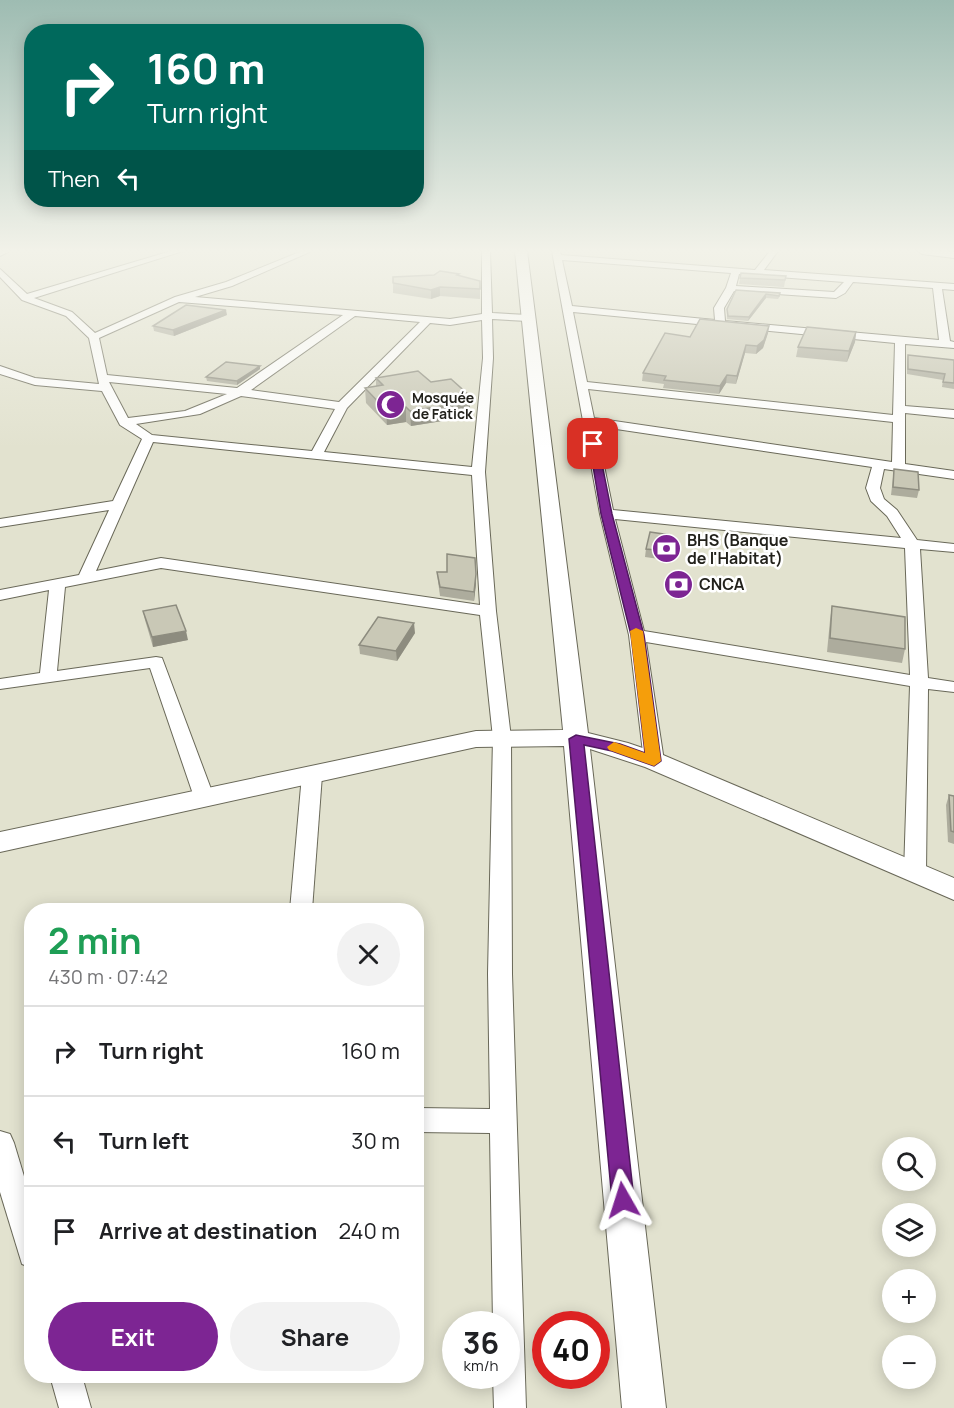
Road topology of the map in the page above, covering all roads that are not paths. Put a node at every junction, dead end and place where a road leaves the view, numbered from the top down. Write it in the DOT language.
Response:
graph roads {
  1 [pos="488,316"];
  2 [pos="72,317"];
  3 [pos="139,317"];
  4 [pos="347,317"];
  5 [pos="398,317"];
  6 [pos="485,317"];
  7 [pos="502,317"];
  8 [pos="567,317"];
  9 [pos="642,317"];
  10 [pos="720,317"];
  11 [pos="942,317"];
  12 [pos="528,318"];
  13 [pos="429,320"];
  14 [pos="721,325"];
  15 [pos="94,337"];
  16 [pos="900,341"];
  17 [pos="950,345"];
  18 [pos="0,369"];
  19 [pos="104,383"];
  20 [pos="581,385"];
  21 [pos="240,392"];
  22 [pos="342,406"];
  23 [pos="900,414"];
  24 [pos="954,414"];
  25 [pos="588,421"];
  26 [pos="124,422"];
  27 [pos="149,438"];
  28 [pos="316,456"];
  29 [pos="879,464"];
  30 [pos="898,467"];
  31 [pos="478,472"];
  32 [pos="954,475"];
  33 [pos="119,504"];
  34 [pos="607,514"];
  35 [pos="0,524"];
  36 [pos="912,544"];
  37 [pos="954,549"];
  38 [pos="85,578"];
  39 [pos="58,583"];
  40 [pos="0,595"];
  41 [pos="488,610"];
  42 [pos="637,635"];
  43 [pos="48,678"];
  44 [pos="919,682"];
  45 [pos="0,684"];
  46 [pos="954,687"];
  47 [pos="502,738"];
  48 [pos="576,739"];
  49 [pos="654,761"];
  50 [pos="312,775"];
  51 [pos="204,797"];
  52 [pos="0,842"];
  53 [pos="915,873"];
  54 [pos="954,890"];
  55 [pos="302,903"];
  56 [pos="424,1120"];
  57 [pos="503,1121"];
  58 [pos="0,1143"];
  59 [pos="24,1226"];
  60 [pos="68,1383"];
  61 [pos="75,1408"];
  62 [pos="510,1408"];
  63 [pos="644,1408"];
  1 -- 31 [label="street"];
  2 -- 15 [label="street"];
  3 -- 15 [label="street"];
  4 -- 21 [label="street"];
  5 -- 13 [label="street"];
  6 -- 13 [label="street"];
  7 -- 12 [label="street"];
  8 -- 20 [label="street"];
  9 -- 14 [label="street"];
  10 -- 14 [label="street"];
  11 -- 17 [label="street"];
  12 -- 48 [label="street"];
  13 -- 22 [label="street"];
  14 -- 16 [label="street"];
  15 -- 19 [label="street"];
  16 -- 17 [label="street"];
  16 -- 23 [label="street"];
  18 -- 19 [label="street"];
  19 -- 21 [label="street"];
  19 -- 26 [label="street"];
  20 -- 23 [label="street"];
  20 -- 25 [label="street"];
  21 -- 22 [label="street"];
  21 -- 26 [label="street"];
  22 -- 28 [label="street"];
  23 -- 24 [label="street"];
  23 -- 30 [label="street"];
  25 -- 29 [label="street"];
  25 -- 34 [label="street"];
  26 -- 27 [label="street"];
  27 -- 28 [label="street"];
  27 -- 33 [label="street"];
  28 -- 31 [label="street"];
  29 -- 30 [label="street"];
  29 -- 36 [label="street"];
  30 -- 32 [label="street"];
  31 -- 41 [label="street"];
  33 -- 35 [label="street"];
  33 -- 38 [label="street"];
  34 -- 36 [label="street"];
  34 -- 42 [label="street"];
  36 -- 37 [label="street"];
  36 -- 44 [label="street"];
  38 -- 39 [label="street"];
  38 -- 41 [label="street"];
  39 -- 40 [label="street"];
  39 -- 43 [label="street"];
  41 -- 47 [label="street"];
  42 -- 44 [label="street"];
  42 -- 49 [label="street"];
  43 -- 45 [label="street"];
  43 -- 51 [label="street"];
  44 -- 46 [label="street"];
  44 -- 53 [label="street"];
  47 -- 48 [label="street"];
  47 -- 50 [label="street"];
  47 -- 57 [label="street"];
  48 -- 49 [label="street"];
  48 -- 63 [label="street"];
  49 -- 53 [label="street"];
  50 -- 51 [label="street"];
  50 -- 55 [label="street"];
  51 -- 52 [label="street"];
  53 -- 54 [label="street"];
  56 -- 57 [label="street"];
  57 -- 62 [label="street"];
  58 -- 59 [label="street"];
  60 -- 61 [label="street"];
}
